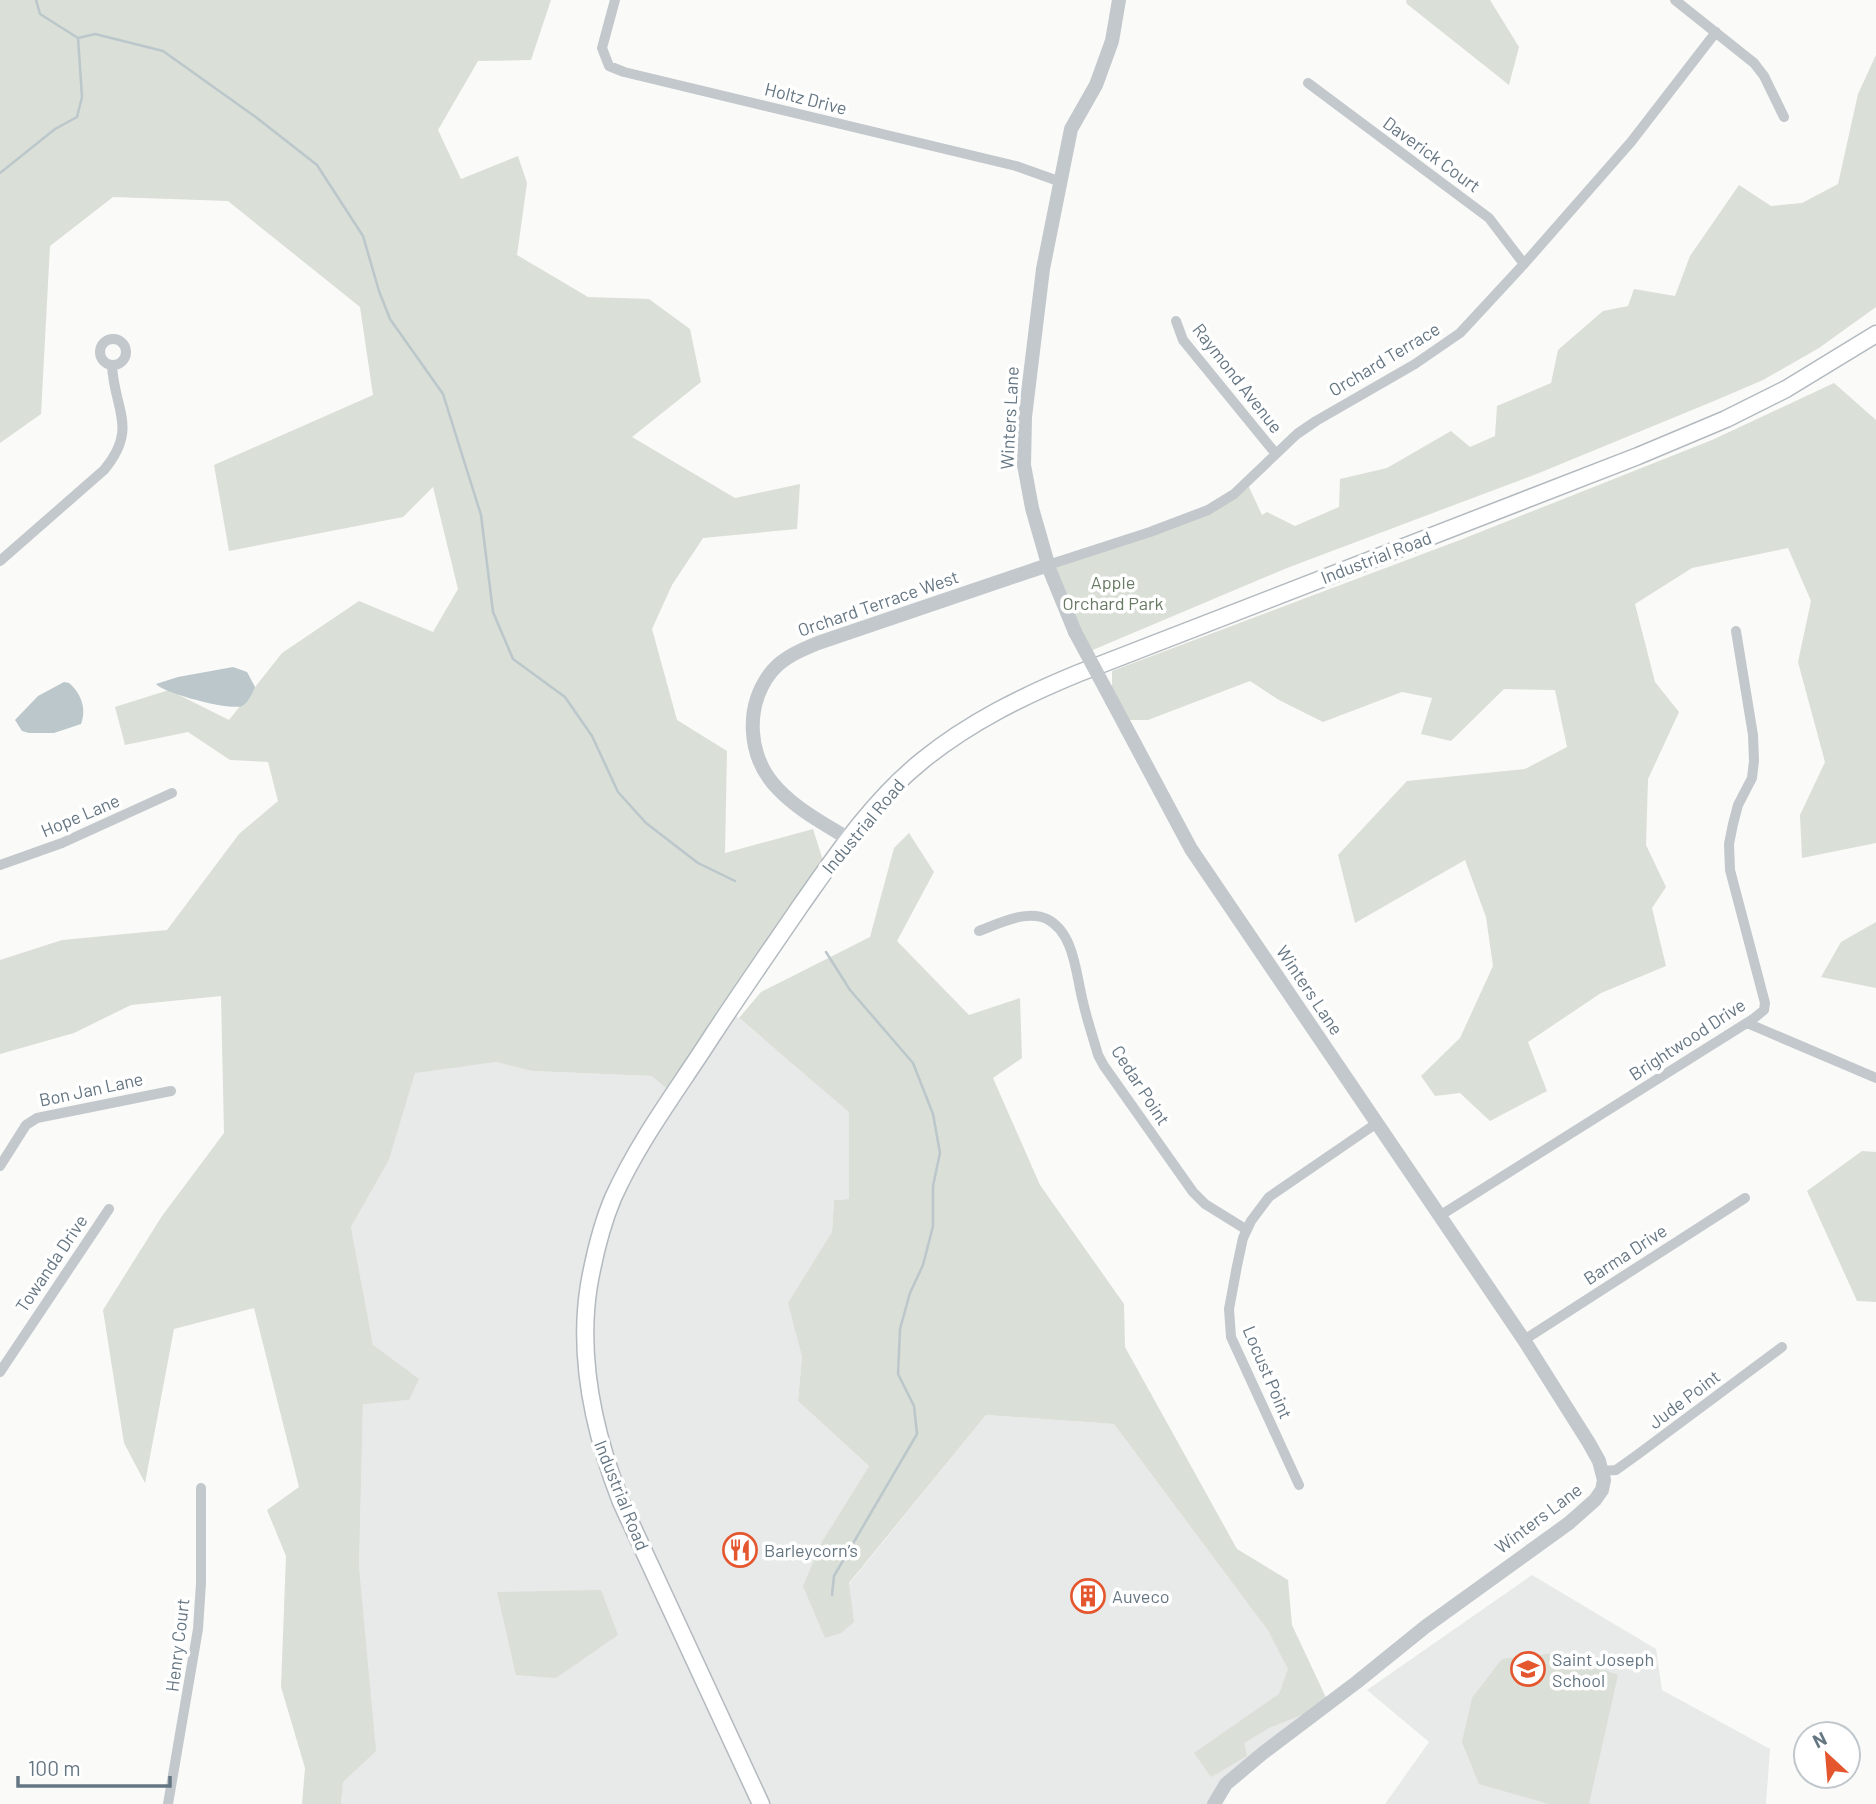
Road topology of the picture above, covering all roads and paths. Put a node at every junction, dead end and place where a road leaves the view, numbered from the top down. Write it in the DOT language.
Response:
graph roads {
  1 [pos="615,0"];
  2 [pos="1119,0"];
  3 [pos="1675,0"];
  4 [pos="1716,32"];
  5 [pos="1308,83"];
  6 [pos="1784,117"];
  7 [pos="1061,182"];
  8 [pos="1524,264"];
  9 [pos="1176,321"];
  10 [pos="1876,334"];
  11 [pos="112,365"];
  12 [pos="1276,454"];
  13 [pos="0,561"];
  14 [pos="1048,565"];
  15 [pos="1736,631"];
  16 [pos="172,793"];
  17 [pos="849,839"];
  18 [pos="0,865"];
  19 [pos="979,931"];
  20 [pos="1746,1023"];
  21 [pos="1876,1078"];
  22 [pos="171,1091"];
  23 [pos="1377,1123"];
  24 [pos="0,1166"];
  25 [pos="1745,1198"];
  26 [pos="109,1209"];
  27 [pos="1441,1215"];
  28 [pos="1247,1230"];
  29 [pos="1524,1340"];
  30 [pos="1782,1347"];
  31 [pos="0,1372"];
  32 [pos="1603,1471"];
  33 [pos="1299,1485"];
  34 [pos="201,1488"];
  35 [pos="168,1804"];
  36 [pos="761,1804"];
  37 [pos="1214,1804"];
  1 -- 7 [label="street, Holtz Drive"];
  2 -- 7 [label="street, Winters Lane"];
  3 -- 4 [label="street"];
  4 -- 6 [label="street"];
  4 -- 8 [label="street, Orchard Terrace"];
  5 -- 8 [label="street, Daverick Court"];
  7 -- 14 [label="street, Winters Lane"];
  8 -- 12 [label="street, Orchard Terrace"];
  9 -- 12 [label="street, Raymond Avenue"];
  10 -- 17 [label="main road, Industrial Road"];
  11 -- 13 [label="street"];
  12 -- 14 [label="street, Orchard Terrace"];
  14 -- 17 [label="street, Orchard Terrace West"];
  14 -- 23 [label="street, Winters Lane, bridge"];
  15 -- 20 [label="street, Brightwood Drive"];
  16 -- 18 [label="street, Hope Lane"];
  17 -- 36 [label="main road, Industrial Road"];
  19 -- 28 [label="street, Cedar Point"];
  20 -- 21 [label="street"];
  20 -- 27 [label="street, Brightwood Drive"];
  22 -- 24 [label="street, Bon Jan Lane"];
  23 -- 27 [label="street, Winters Lane"];
  23 -- 28 [label="street, Locust Point"];
  25 -- 29 [label="street, Barma Drive"];
  26 -- 31 [label="street, Towanda Drive"];
  27 -- 29 [label="street, Winters Lane"];
  28 -- 33 [label="street, Locust Point"];
  29 -- 32 [label="street, Winters Lane"];
  30 -- 32 [label="street, Jude Point"];
  32 -- 37 [label="street, Winters Lane"];
  34 -- 35 [label="street, Henry Court"];
}
